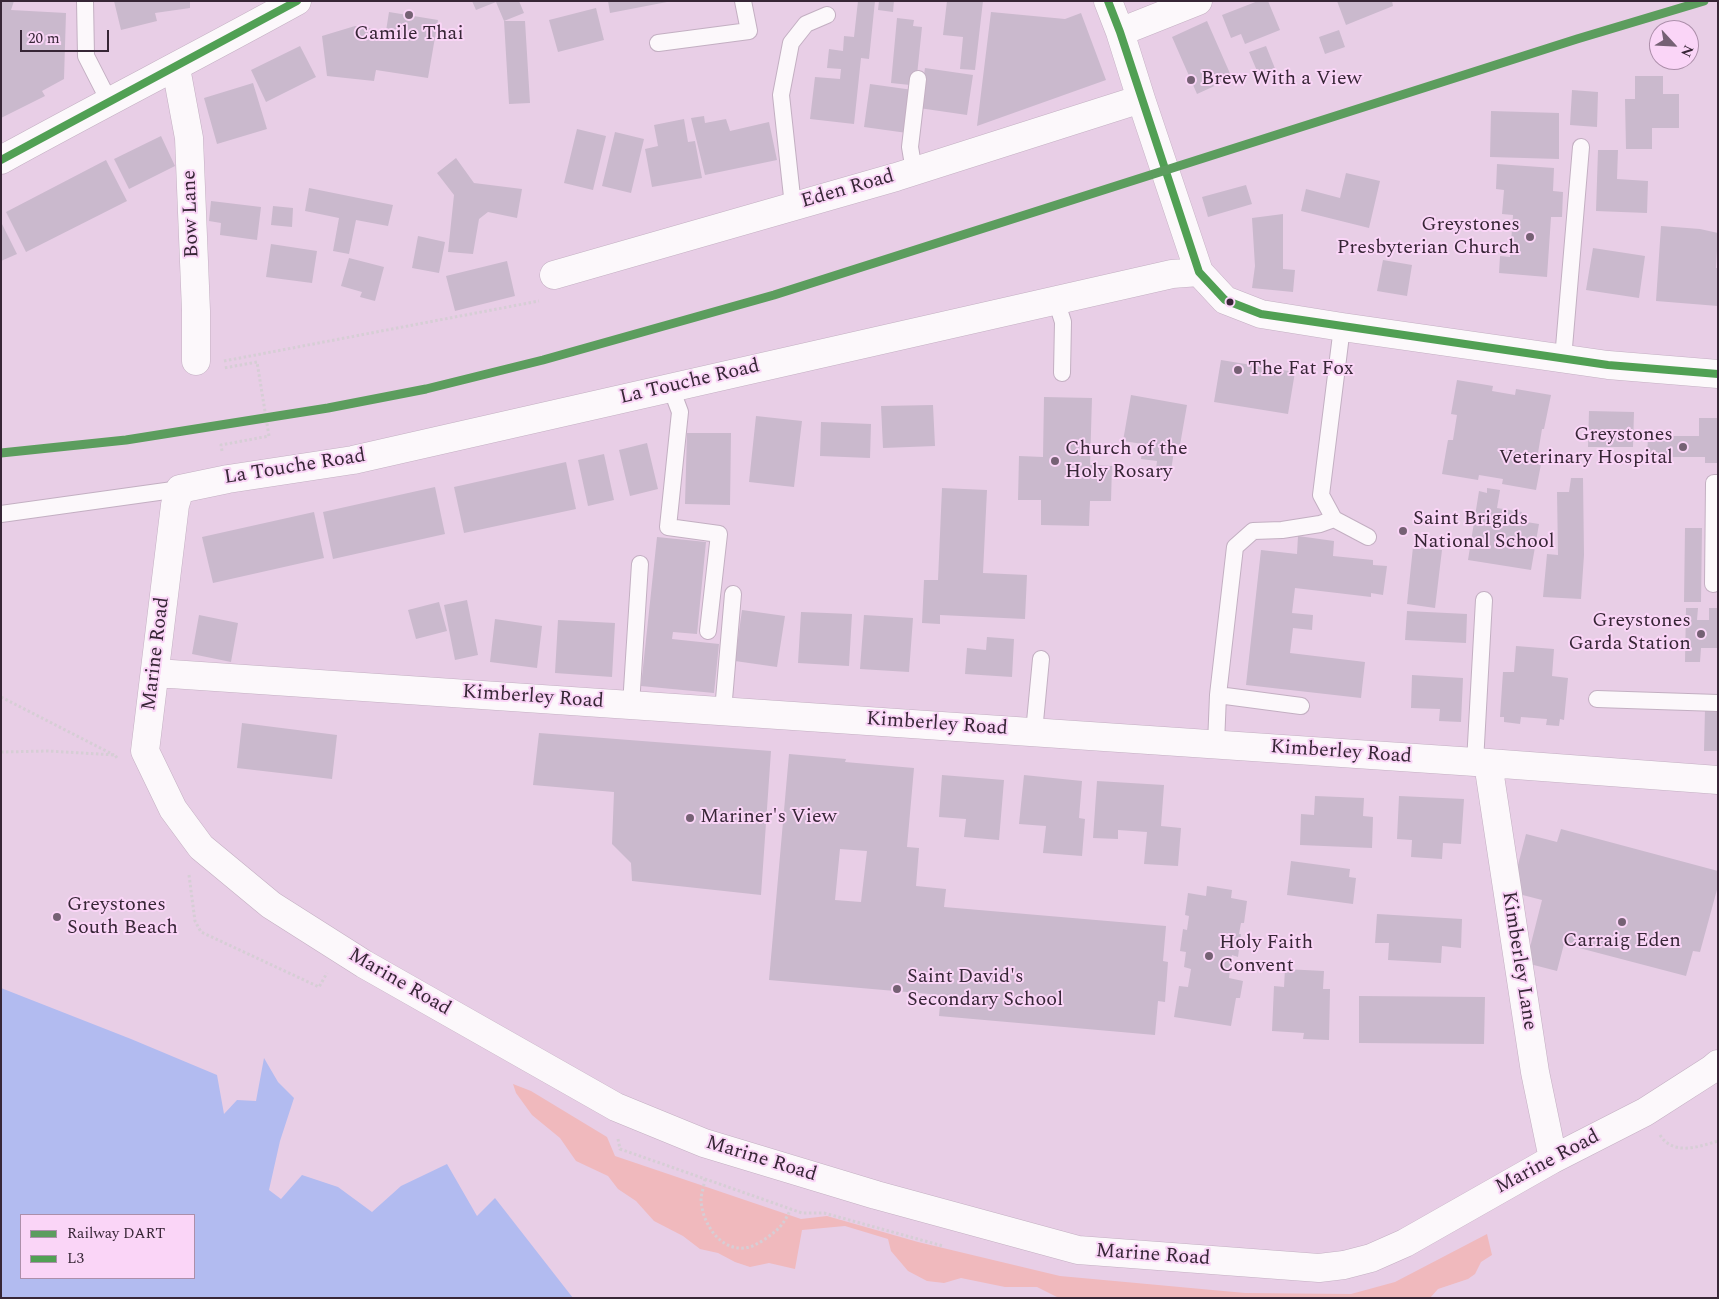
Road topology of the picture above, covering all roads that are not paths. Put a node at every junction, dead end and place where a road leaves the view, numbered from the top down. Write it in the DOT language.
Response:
graph roads {
  1 [pos="86,1"];
  2 [pos="297,1"];
  3 [pos="743,1"];
  4 [pos="1108,1"];
  5 [pos="1198,1"];
  6 [pos="827,15"];
  7 [pos="1120,32"];
  8 [pos="658,43"];
  9 [pos="176,68"];
  10 [pos="918,79"];
  11 [pos="1141,99"];
  12 [pos="109,101"];
  13 [pos="1580,147"];
  14 [pos="1,160"];
  15 [pos="914,171"];
  16 [pos="793,206"];
  17 [pos="1199,272"];
  18 [pos="554,275"];
  19 [pos="1056,300"];
  20 [pos="1342,327"];
  21 [pos="1562,358"];
  22 [pos="196,361"];
  23 [pos="1062,373"];
  24 [pos="1718,374"];
  25 [pos="671,388"];
  26 [pos="1718,483"];
  27 [pos="180,489"];
  28 [pos="1,514"];
  29 [pos="1334,519"];
  30 [pos="1368,537"];
  31 [pos="640,564"];
  32 [pos="1713,584"];
  33 [pos="733,594"];
  34 [pos="1484,600"];
  35 [pos="708,631"];
  36 [pos="1041,659"];
  37 [pos="156,673"];
  38 [pos="1218,694"];
  39 [pos="1597,699"];
  40 [pos="1718,703"];
  41 [pos="632,705"];
  42 [pos="1301,706"];
  43 [pos="723,711"];
  44 [pos="1034,732"];
  45 [pos="1216,744"];
  46 [pos="1482,762"];
  47 [pos="1718,780"];
  48 [pos="1718,1064"];
  49 [pos="1553,1159"];
  1 -- 12 [label="lane"];
  2 -- 9 [label="street"];
  3 -- 8 [label="lane"];
  4 -- 7 [label="street"];
  5 -- 7 [label="street"];
  6 -- 16 [label="lane"];
  7 -- 11 [label="street"];
  9 -- 12 [label="street"];
  9 -- 22 [label="street, Bow Lane"];
  10 -- 15 [label="lane"];
  11 -- 15 [label="street, Eden Road"];
  11 -- 17 [label="street"];
  12 -- 14 [label="street"];
  13 -- 21 [label="lane"];
  15 -- 16 [label="street, Eden Road"];
  16 -- 18 [label="street, Eden Road"];
  17 -- 19 [label="street, La Touche Road"];
  17 -- 20 [label="street"];
  19 -- 23 [label="lane"];
  19 -- 25 [label="street, La Touche Road"];
  20 -- 21 [label="street"];
  20 -- 29 [label="lane"];
  21 -- 24 [label="street"];
  25 -- 27 [label="street, La Touche Road"];
  25 -- 35 [label="lane"];
  26 -- 32 [label="lane"];
  27 -- 28 [label="lane"];
  27 -- 37 [label="street, Marine Road"];
  29 -- 30 [label="lane"];
  29 -- 38 [label="lane"];
  31 -- 41 [label="lane"];
  33 -- 43 [label="lane"];
  34 -- 46 [label="lane"];
  36 -- 44 [label="lane"];
  37 -- 41 [label="street, Kimberley Road"];
  37 -- 49 [label="street, Marine Road"];
  38 -- 42 [label="lane"];
  38 -- 45 [label="lane"];
  39 -- 40 [label="lane"];
  41 -- 43 [label="street, Kimberley Road"];
  43 -- 44 [label="street, Kimberley Road"];
  44 -- 45 [label="street, Kimberley Road"];
  45 -- 46 [label="street, Kimberley Road"];
  46 -- 47 [label="street, Kimberley Road"];
  46 -- 49 [label="street, Kimberley Lane"];
  48 -- 49 [label="street, Marine Road"];
}
